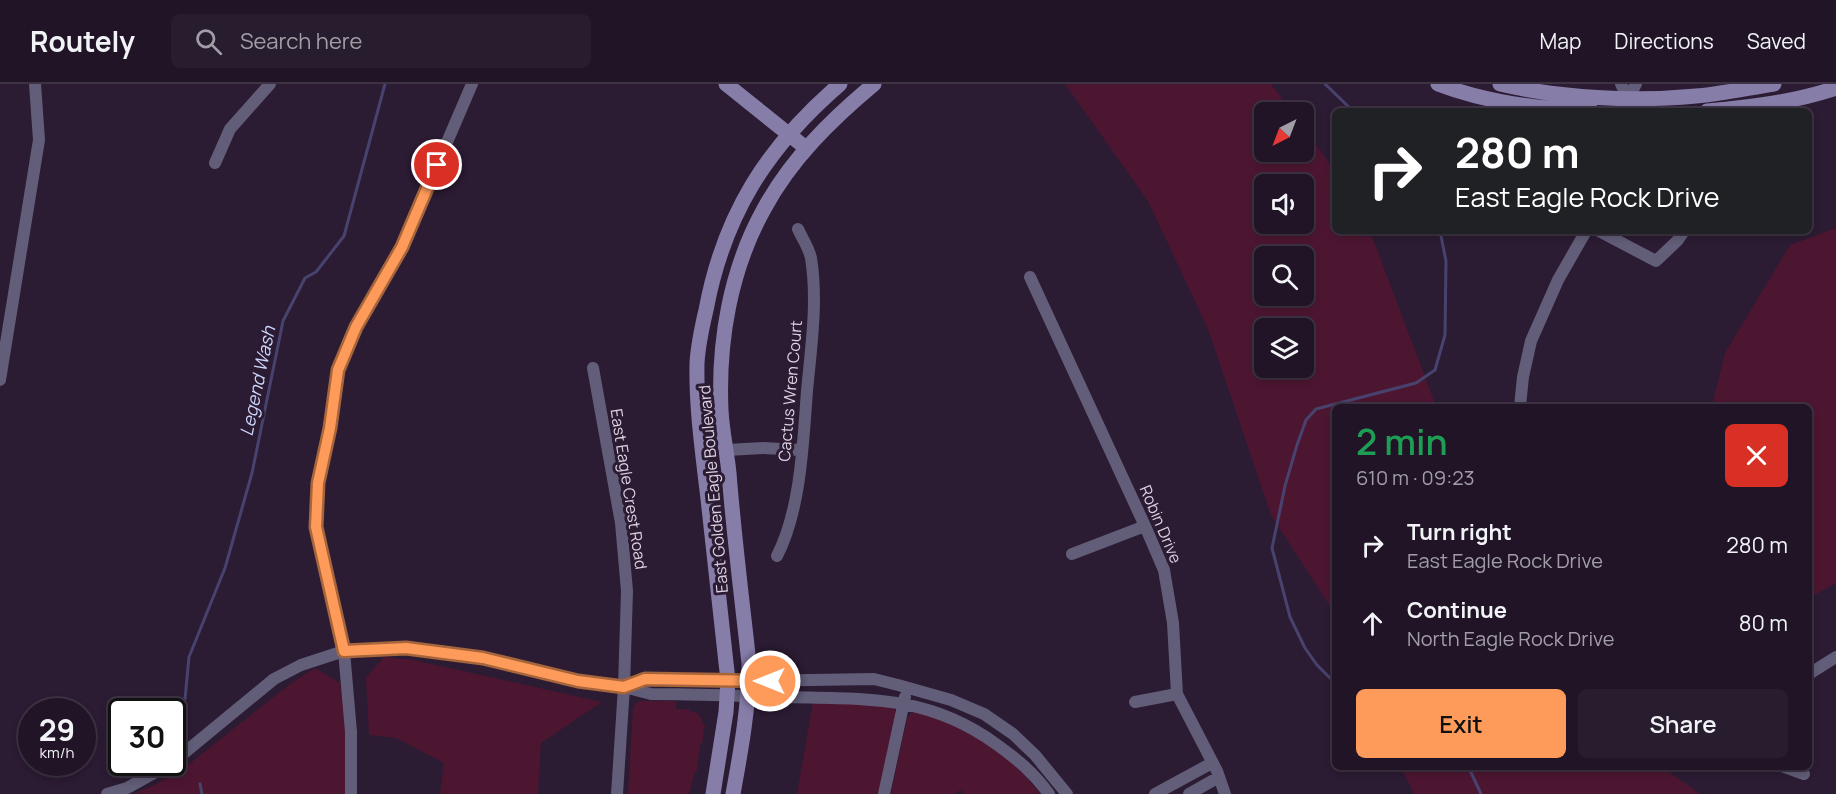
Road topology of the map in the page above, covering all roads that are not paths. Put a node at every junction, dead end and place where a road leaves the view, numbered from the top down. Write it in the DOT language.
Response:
graph roads {
  1 [pos="35,84"];
  2 [pos="270,84"];
  3 [pos="472,84"];
  4 [pos="726,84"];
  5 [pos="840,84"];
  6 [pos="874,84"];
  7 [pos="1438,84"];
  8 [pos="1500,84"];
  9 [pos="1621,84"];
  10 [pos="1636,84"];
  11 [pos="1774,84"];
  12 [pos="1836,88"];
  13 [pos="1628,105"];
  14 [pos="1551,108"];
  15 [pos="1738,108"];
  16 [pos="788,134"];
  17 [pos="806,148"];
  18 [pos="215,163"];
  19 [pos="798,229"];
  20 [pos="1584,234"];
  21 [pos="1605,234"];
  22 [pos="1682,234"];
  23 [pos="1030,277"];
  24 [pos="698,363"];
  25 [pos="593,368"];
  26 [pos="0,380"];
  27 [pos="1520,404"];
  28 [pos="727,450"];
  29 [pos="802,450"];
  30 [pos="1145,525"];
  31 [pos="1071,554"];
  32 [pos="777,556"];
  33 [pos="344,651"];
  34 [pos="1836,657"];
  35 [pos="1812,672"];
  36 [pos="624,687"];
  37 [pos="906,687"];
  38 [pos="727,688"];
  39 [pos="748,689"];
  40 [pos="1178,694"];
  41 [pos="1135,702"];
  42 [pos="904,704"];
  43 [pos="1212,763"];
  44 [pos="1793,770"];
  45 [pos="1804,774"];
  46 [pos="1219,777"];
  47 [pos="106,794"];
  48 [pos="351,794"];
  49 [pos="617,794"];
  50 [pos="713,794"];
  51 [pos="733,794"];
  52 [pos="884,794"];
  53 [pos="1049,794"];
  54 [pos="1067,794"];
  55 [pos="1155,794"];
  56 [pos="1189,794"];
  57 [pos="1225,794"];
  1 -- 26 [label="street"];
  2 -- 18 [label="street"];
  3 -- 33 [label="street"];
  4 -- 16 [label="street"];
  5 -- 16 [label="street, East Golden Eagle Boulevard"];
  6 -- 17 [label="street, East Golden Eagle Boulevard"];
  7 -- 14 [label="street"];
  8 -- 13 [label="street"];
  9 -- 13 [label="street"];
  10 -- 13 [label="street"];
  11 -- 13 [label="street"];
  12 -- 15 [label="street"];
  16 -- 17 [label="street"];
  16 -- 24 [label="street, East Golden Eagle Boulevard"];
  17 -- 28 [label="street, East Golden Eagle Boulevard"];
  19 -- 29 [label="street, Cactus Wren Court"];
  20 -- 27 [label="street"];
  21 -- 22 [label="street"];
  23 -- 30 [label="street, Robin Drive"];
  24 -- 28 [label="street"];
  24 -- 38 [label="street, East Golden Eagle Boulevard"];
  25 -- 36 [label="street, East Eagle Crest Road"];
  28 -- 29 [label="street"];
  28 -- 39 [label="street, East Golden Eagle Boulevard"];
  29 -- 32 [label="street, Cactus Wren Court"];
  30 -- 31 [label="street"];
  30 -- 40 [label="street, Robin Drive"];
  33 -- 36 [label="street"];
  33 -- 47 [label="street"];
  33 -- 48 [label="street"];
  34 -- 35 [label="street"];
  36 -- 38 [label="street"];
  36 -- 49 [label="street, East Eagle Crest Road"];
  37 -- 39 [label="street"];
  37 -- 42 [label="street"];
  37 -- 54 [label="street"];
  38 -- 39 [label="street"];
  38 -- 50 [label="street, East Golden Eagle Boulevard"];
  39 -- 42 [label="street"];
  39 -- 51 [label="street, East Golden Eagle Boulevard"];
  40 -- 41 [label="street"];
  40 -- 43 [label="street, Robin Drive"];
  42 -- 52 [label="street"];
  42 -- 53 [label="street"];
  43 -- 46 [label="street, Robin Drive"];
  43 -- 55 [label="street"];
  44 -- 45 [label="street"];
  46 -- 56 [label="street"];
  46 -- 57 [label="street, Robin Drive"];
}
